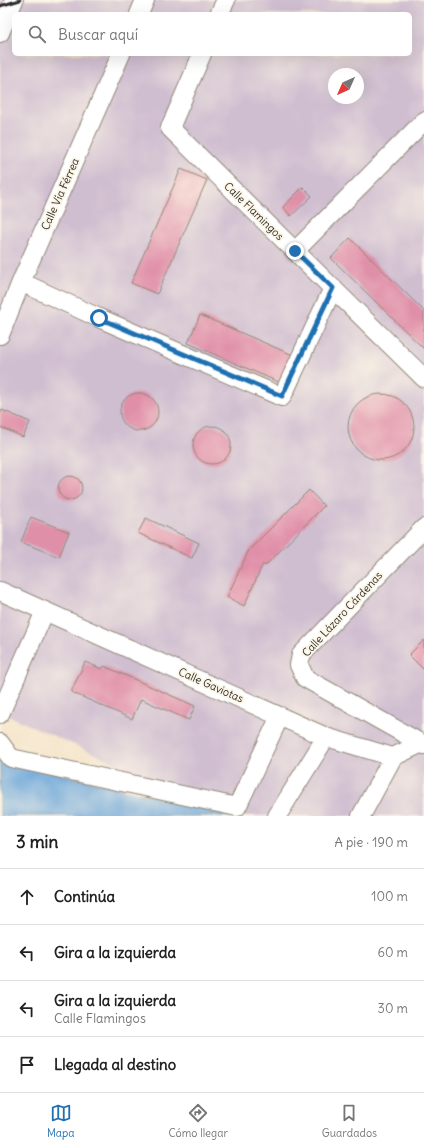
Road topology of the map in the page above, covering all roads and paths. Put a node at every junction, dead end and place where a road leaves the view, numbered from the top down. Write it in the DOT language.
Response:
graph roads {
  1 [pos="14,0"];
  2 [pos="145,0"];
  3 [pos="226,0"];
  4 [pos="140,12"];
  5 [pos="221,12"];
  6 [pos="0,34"];
  7 [pos="120,56"];
  8 [pos="201,56"];
  9 [pos="424,121"];
  10 [pos="295,251"];
  11 [pos="21,282"];
  12 [pos="333,288"];
  13 [pos="0,335"];
  14 [pos="424,378"];
  15 [pos="424,528"];
  16 [pos="0,591"];
  17 [pos="45,611"];
  18 [pos="0,713"];
  19 [pos="280,716"];
  20 [pos="326,737"];
  21 [pos="0,743"];
  22 [pos="423,744"];
  23 [pos="393,757"];
  24 [pos="277,816"];
  25 [pos="361,816"];
  1 -- 6 [label="street"];
  2 -- 4 [label="street"];
  3 -- 5 [label="street"];
  7 -- 11 [label="street, Calle Vía Férrea"];
  8 -- 10 [label="street, Calle Flamingos"];
  9 -- 10 [label="street"];
  10 -- 12 [label="street, Calle Flamingos"];
  11 -- 12 [label="street"];
  11 -- 13 [label="street, Calle Vía Férrea"];
  12 -- 14 [label="street, Calle Flamingos"];
  15 -- 22 [label="street, Calle Lázaro Cárdenas"];
  16 -- 17 [label="street, Calle Gaviotas"];
  17 -- 18 [label="street"];
  17 -- 19 [label="street, Calle Gaviotas"];
  19 -- 20 [label="street, Calle Gaviotas"];
  19 -- 21 [label="street"];
  20 -- 23 [label="street, Calle Gaviotas"];
  20 -- 24 [label="street"];
  22 -- 23 [label="street"];
  23 -- 25 [label="street"];
}
